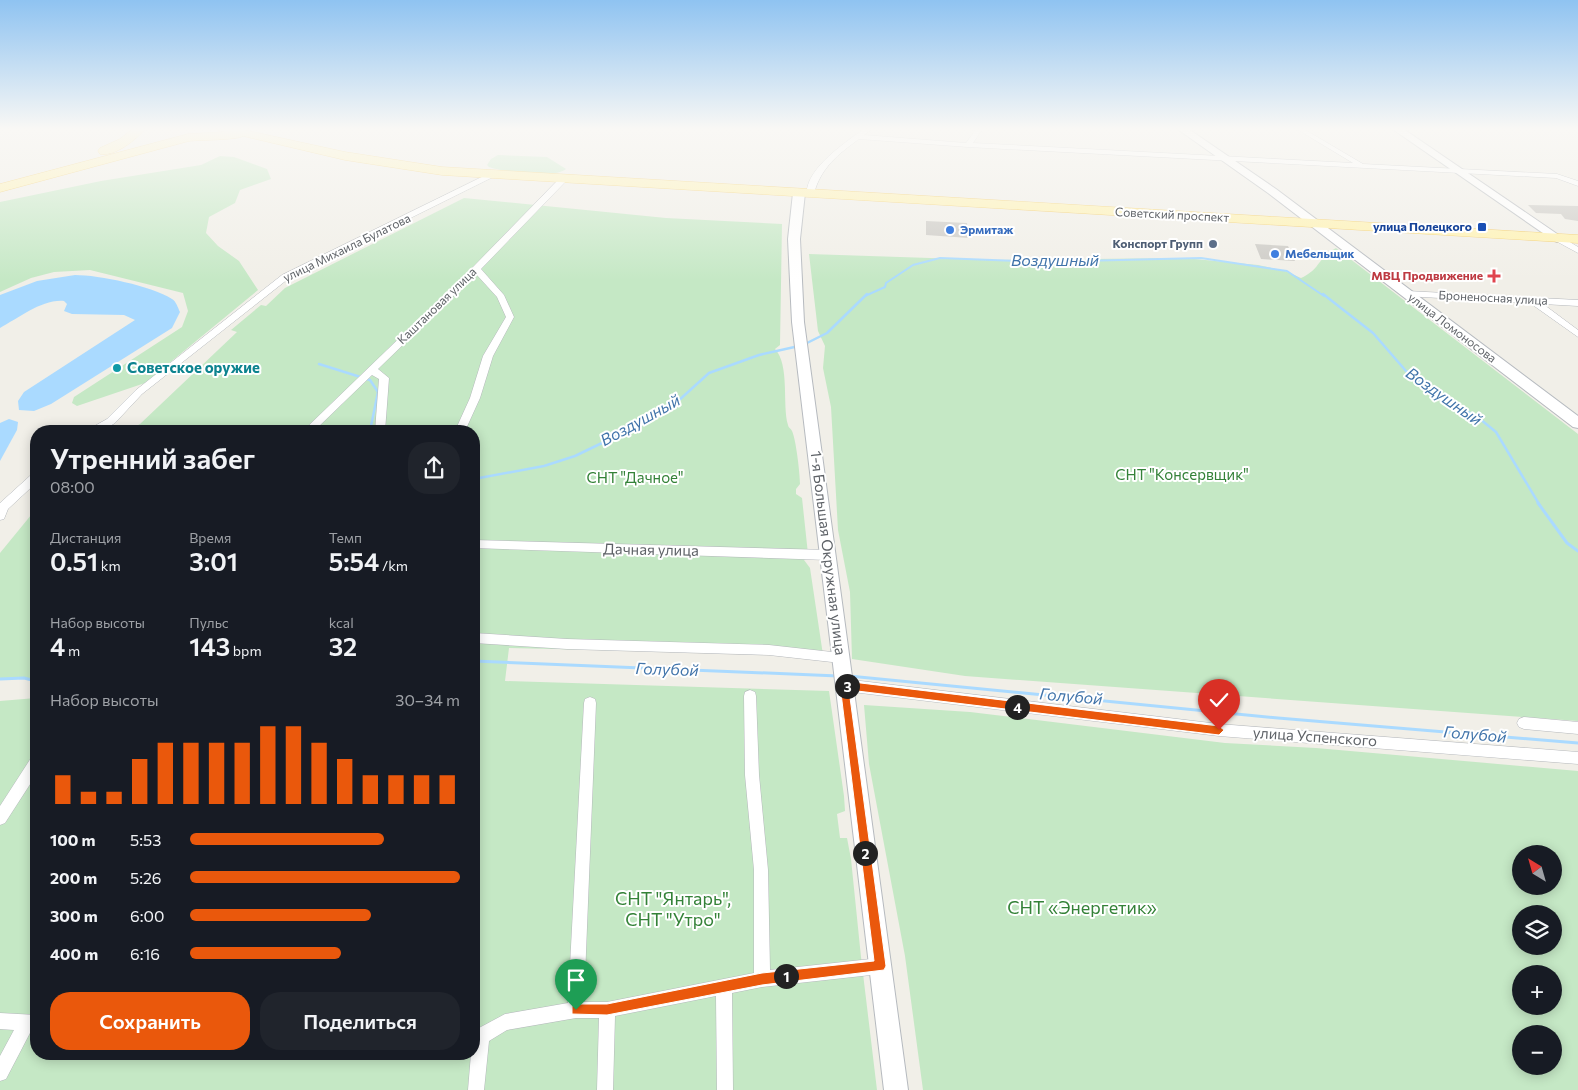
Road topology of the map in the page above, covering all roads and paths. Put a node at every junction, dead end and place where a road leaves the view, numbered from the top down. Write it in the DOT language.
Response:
graph roads {
  1 [pos="35,179"];
  2 [pos="483,179"];
  3 [pos="564,179"];
  4 [pos="816,179"];
  5 [pos="1254,179"];
  6 [pos="1470,179"];
  7 [pos="1565,179"];
  8 [pos="1578,184"];
  9 [pos="0,188"];
  10 [pos="804,194"];
  11 [pos="1312,223"];
  12 [pos="1557,238"];
  13 [pos="1578,239"];
  14 [pos="1578,251"];
  15 [pos="476,269"];
  16 [pos="1407,294"];
  17 [pos="1532,300"];
  18 [pos="1578,303"];
  19 [pos="1578,334"];
  20 [pos="372,370"];
  21 [pos="1578,423"];
  22 [pos="105,425"];
  23 [pos="314,425"];
  24 [pos="380,425"];
  25 [pos="463,425"];
  26 [pos="30,482"];
  27 [pos="0,516"];
  28 [pos="480,544"];
  29 [pos="828,555"];
  30 [pos="480,638"];
  31 [pos="841,662"];
  32 [pos="844,685"];
  33 [pos="750,696"];
  34 [pos="590,703"];
  35 [pos="1524,723"];
  36 [pos="1578,728"];
  37 [pos="1578,758"];
  38 [pos="30,771"];
  39 [pos="0,818"];
  40 [pos="880,966"];
  41 [pos="762,979"];
  42 [pos="724,987"];
  43 [pos="576,1010"];
  44 [pos="607,1010"];
  45 [pos="0,1021"];
  46 [pos="30,1023"];
  47 [pos="30,1025"];
  48 [pos="480,1034"];
  49 [pos="477,1060"];
  50 [pos="0,1073"];
  51 [pos="476,1090"];
  52 [pos="605,1090"];
  53 [pos="726,1090"];
  54 [pos="896,1090"];
  1 -- 9 [label="main road"];
  2 -- 22 [label="street, улица Михаила Булатова"];
  3 -- 10 [label="main road, Советский проспект"];
  3 -- 15 [label="street, Каштановая улица"];
  4 -- 10 [label="street"];
  5 -- 11 [label="street, улица Ломоносова"];
  6 -- 12 [label="street"];
  7 -- 8 [label="street"];
  10 -- 11 [label="main road, Советский проспект"];
  10 -- 29 [label="street, 1-я Большая Окружная улица"];
  11 -- 12 [label="main road, Советский проспект"];
  11 -- 16 [label="street, улица Ломоносова"];
  12 -- 13 [label="main road, Советский проспект"];
  12 -- 14 [label="street"];
  15 -- 20 [label="street, Каштановая улица"];
  15 -- 25 [label="street"];
  16 -- 17 [label="street, Броненосная улица"];
  16 -- 21 [label="street, улица Ломоносова"];
  17 -- 18 [label="street, Броненосная улица"];
  17 -- 19 [label="street"];
  20 -- 23 [label="street, Каштановая улица"];
  20 -- 24 [label="street"];
  26 -- 27 [label="street"];
  28 -- 29 [label="street, Дачная улица"];
  29 -- 31 [label="street, 1-я Большая Окружная улица"];
  30 -- 31 [label="street"];
  31 -- 32 [label="street, 1-я Большая Окружная улица"];
  32 -- 37 [label="street, улица Успенского"];
  32 -- 40 [label="street, 1-я Большая Окружная улица"];
  33 -- 41 [label="street"];
  34 -- 43 [label="street"];
  35 -- 36 [label="street"];
  38 -- 39 [label="street"];
  40 -- 41 [label="street"];
  40 -- 54 [label="street, 1-я Большая Окружная улица"];
  41 -- 42 [label="street"];
  42 -- 44 [label="street"];
  42 -- 53 [label="street"];
  43 -- 44 [label="street"];
  43 -- 48 [label="street"];
  44 -- 52 [label="street"];
  45 -- 46 [label="street"];
  47 -- 50 [label="street"];
  49 -- 51 [label="street"];
}
